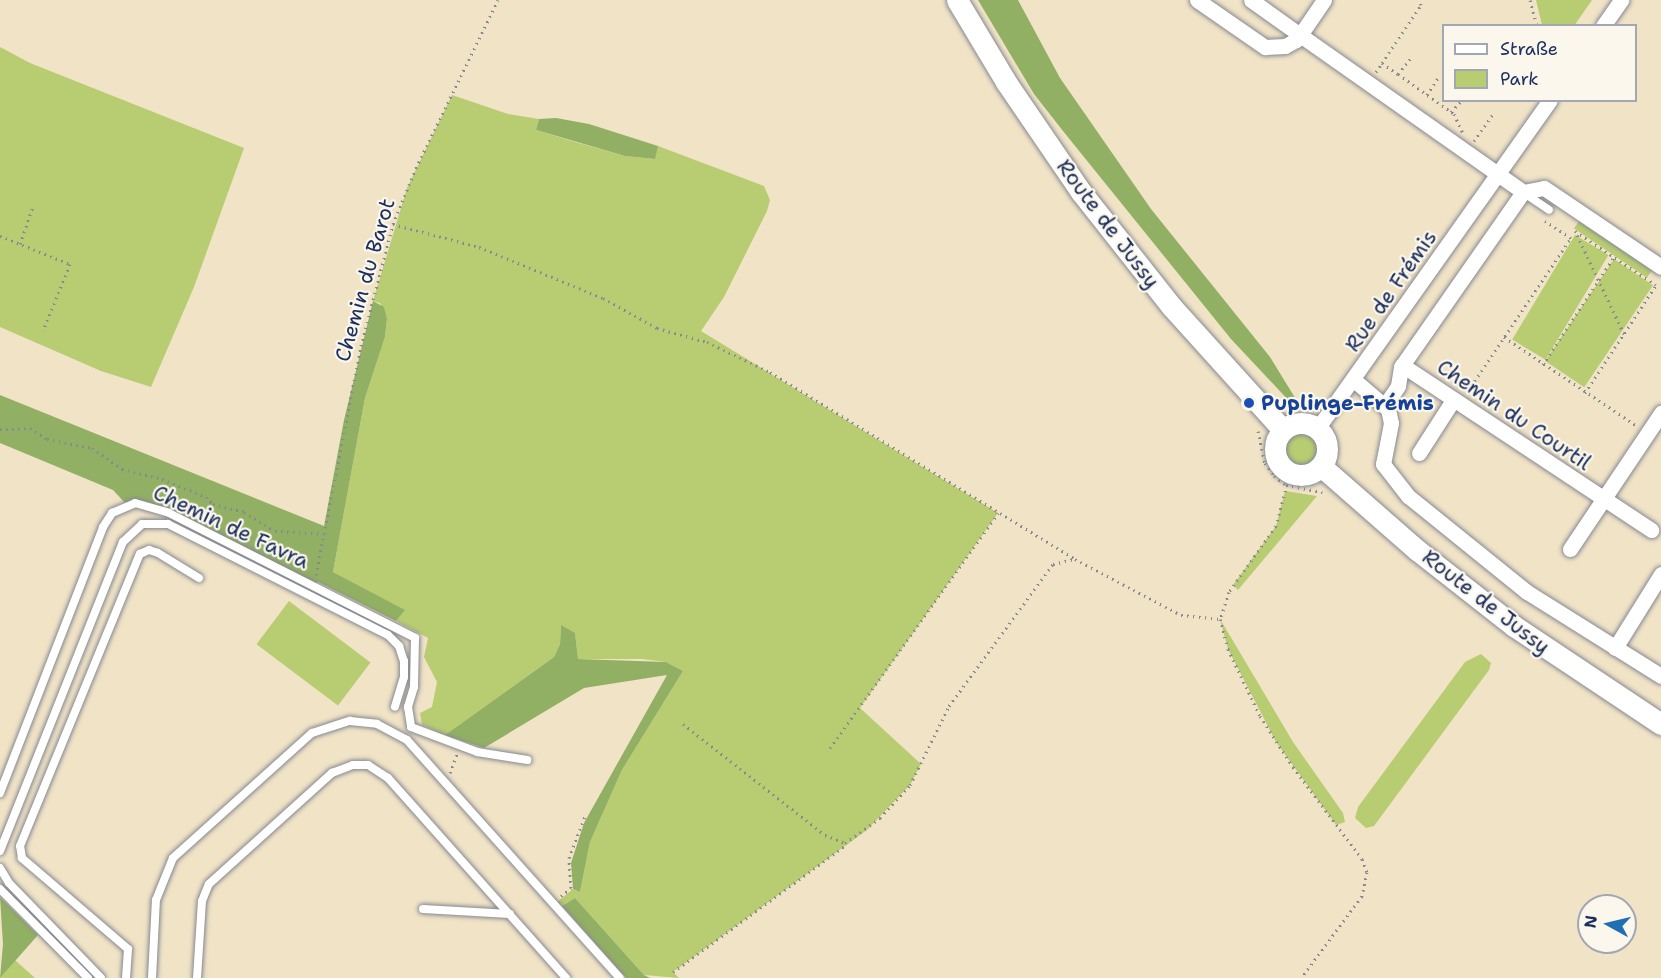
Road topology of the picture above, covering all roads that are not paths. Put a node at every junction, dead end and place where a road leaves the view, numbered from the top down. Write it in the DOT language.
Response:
graph roads {
  1 [pos="957,0"];
  2 [pos="1197,0"];
  3 [pos="1251,0"];
  4 [pos="1324,0"];
  5 [pos="1621,0"];
  6 [pos="1604,24"];
  7 [pos="1300,35"];
  8 [pos="1549,102"];
  9 [pos="1497,176"];
  10 [pos="1523,192"];
  11 [pos="1549,210"];
  12 [pos="1661,267"];
  13 [pos="1402,365"];
  14 [pos="1354,380"];
  15 [pos="1456,402"];
  16 [pos="1385,405"];
  17 [pos="1656,425"];
  18 [pos="1317,429"];
  19 [pos="1283,430"];
  20 [pos="1419,453"];
  21 [pos="1321,466"];
  22 [pos="1603,500"];
  23 [pos="1651,530"];
  24 [pos="1570,549"];
  25 [pos="1661,574"];
  26 [pos="199,578"];
  27 [pos="1615,648"];
  28 [pos="1661,676"];
  29 [pos="395,707"];
  30 [pos="1661,724"];
  31 [pos="527,760"];
  32 [pos="0,793"];
  33 [pos="0,851"];
  34 [pos="0,868"];
  35 [pos="0,889"];
  36 [pos="423,909"];
  37 [pos="510,914"];
  38 [pos="88,978"];
  39 [pos="102,978"];
  40 [pos="126,978"];
  41 [pos="152,978"];
  42 [pos="197,978"];
  43 [pos="566,978"];
  44 [pos="620,978"];
  1 -- 19 [label="main road, Route de Jussy"];
  2 -- 7 [label="street"];
  3 -- 7 [label="street"];
  4 -- 7 [label="street"];
  5 -- 6 [label="street"];
  7 -- 9 [label="street"];
  8 -- 9 [label="street, Rue de Frémis"];
  9 -- 10 [label="street"];
  9 -- 14 [label="street, Rue de Frémis"];
  10 -- 11 [label="lane"];
  10 -- 12 [label="street"];
  10 -- 13 [label="street"];
  13 -- 15 [label="street, Chemin du Courtil"];
  13 -- 16 [label="street"];
  14 -- 16 [label="street"];
  14 -- 18 [label="street, Rue de Frémis"];
  15 -- 20 [label="street"];
  15 -- 22 [label="street, Chemin du Courtil"];
  16 -- 27 [label="street"];
  17 -- 22 [label="street, Chemin du Courtil"];
  18 -- 19 [label="main road"];
  18 -- 21 [label="main road"];
  19 -- 21 [label="main road"];
  21 -- 30 [label="main road, Route de Jussy"];
  22 -- 23 [label="street, Chemin du Courtil"];
  22 -- 24 [label="street, Chemin du Courtil"];
  25 -- 27 [label="street"];
  26 -- 40 [label="lane"];
  27 -- 28 [label="street"];
  29 -- 33 [label="lane"];
  31 -- 32 [label="lane, Chemin de Favra"];
  34 -- 39 [label="lane"];
  35 -- 38 [label="lane"];
  36 -- 37 [label="lane"];
  37 -- 42 [label="lane"];
  37 -- 43 [label="lane"];
  41 -- 44 [label="lane"];
}
